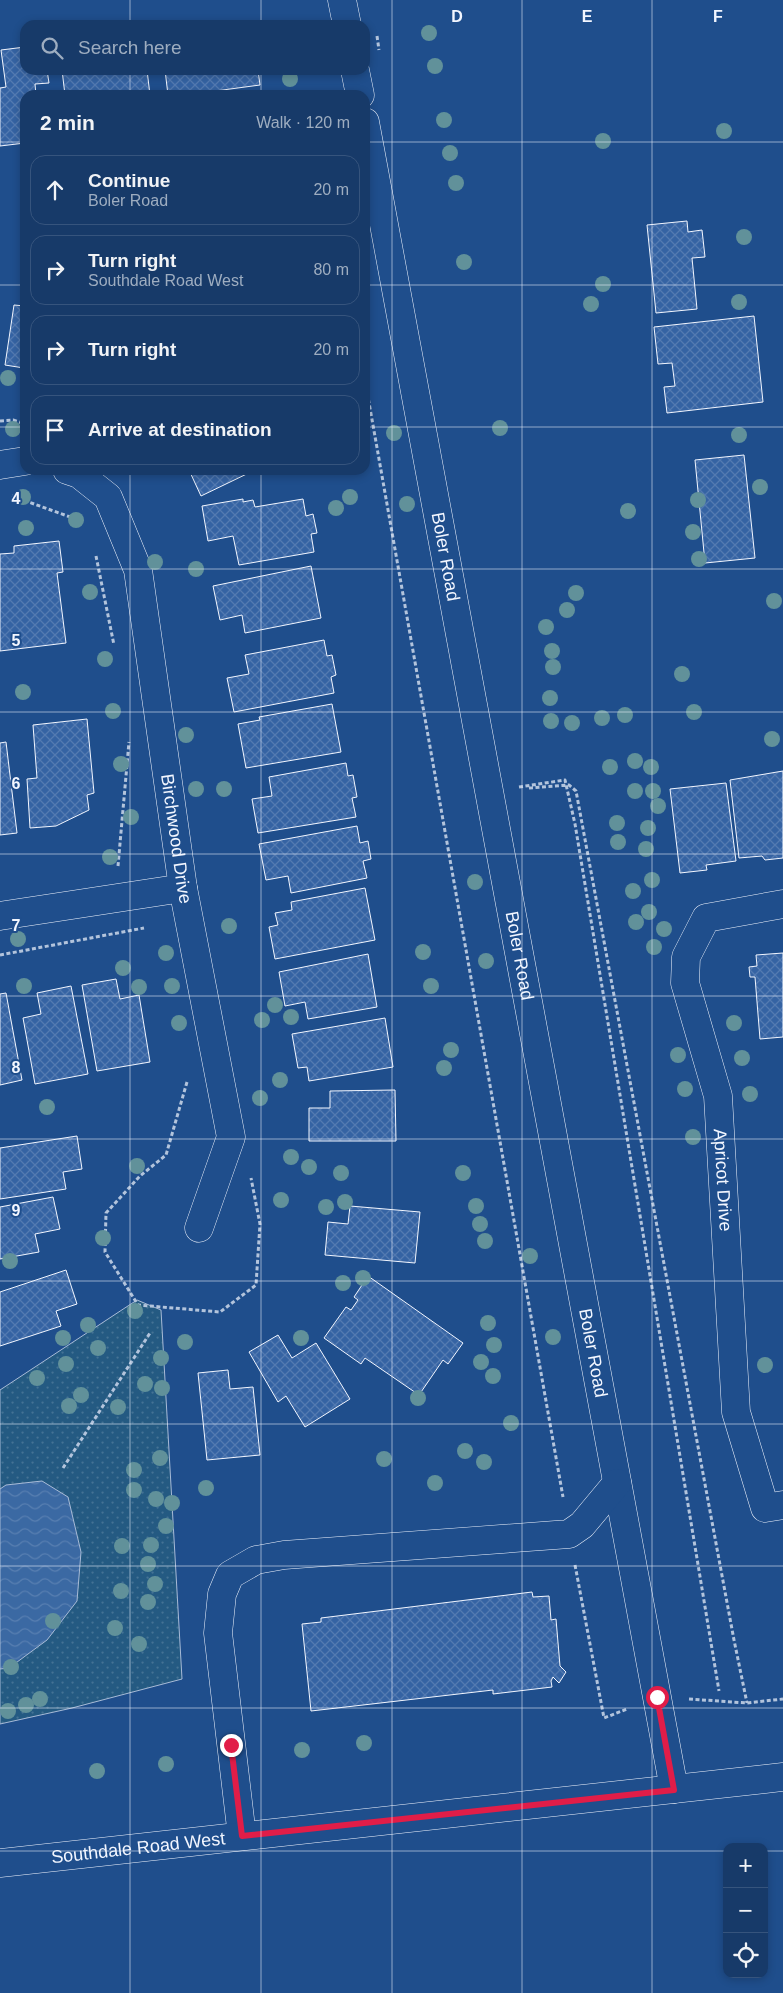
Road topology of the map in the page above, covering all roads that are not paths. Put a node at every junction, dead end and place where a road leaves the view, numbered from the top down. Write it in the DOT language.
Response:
graph roads {
  1 [pos="342,0"];
  2 [pos="346,20"];
  3 [pos="356,75"];
  4 [pos="359,90"];
  5 [pos="370,147"];
  6 [pos="20,462"];
  7 [pos="0,465"];
  8 [pos="80,475"];
  9 [pos="183,888"];
  10 [pos="783,904"];
  11 [pos="0,916"];
  12 [pos="199,1228"];
  13 [pos="618,1483"];
  14 [pos="783,1506"];
  15 [pos="783,1777"];
  16 [pos="674,1790"];
  17 [pos="242,1836"];
  18 [pos="0,1863"];
  1 -- 2 [label="street"];
  3 -- 4 [label="street"];
  5 -- 13 [label="street, Boler Road"];
  6 -- 7 [label="street"];
  8 -- 9 [label="street, Birchwood Drive"];
  9 -- 11 [label="street"];
  9 -- 12 [label="street, Birchwood Drive"];
  10 -- 14 [label="street, Apricot Drive"];
  13 -- 16 [label="street, Boler Road"];
  13 -- 17 [label="street"];
  15 -- 16 [label="street, Southdale Road West"];
  16 -- 17 [label="street, Southdale Road West"];
  17 -- 18 [label="street, Southdale Road West"];
}
